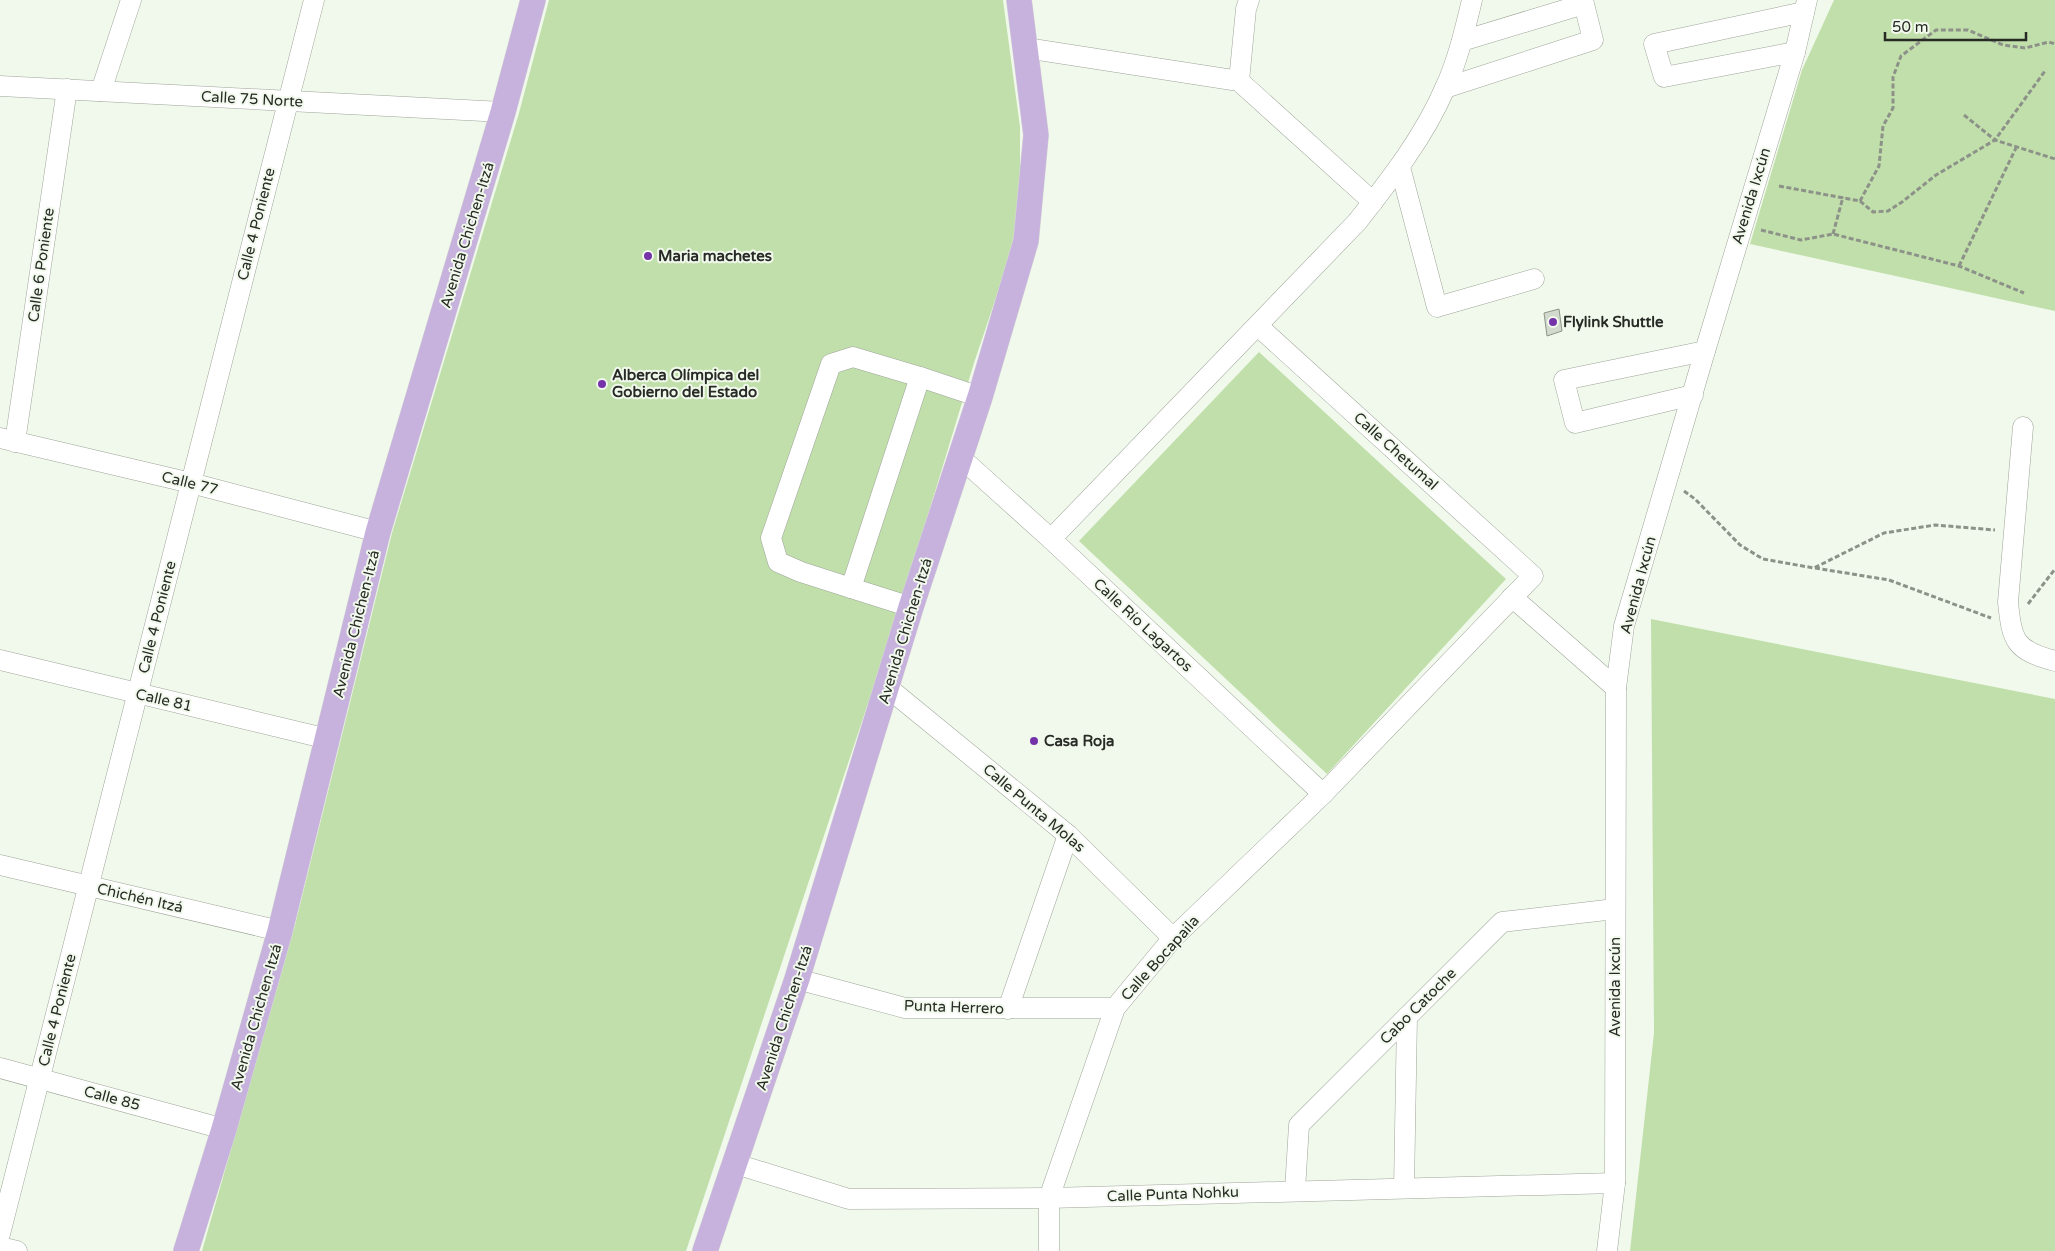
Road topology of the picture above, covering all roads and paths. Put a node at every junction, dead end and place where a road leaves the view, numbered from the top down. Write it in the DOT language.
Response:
graph roads {
  1 [pos="131,0"];
  2 [pos="314,0"];
  3 [pos="533,0"];
  4 [pos="1019,0"];
  5 [pos="1472,0"];
  6 [pos="1246,3"];
  7 [pos="1806,6"];
  8 [pos="1462,41"];
  9 [pos="2055,44"];
  10 [pos="1026,48"];
  11 [pos="1795,52"];
  12 [pos="2045,71"];
  13 [pos="1239,82"];
  14 [pos="0,86"];
  15 [pos="1445,88"];
  16 [pos="67,89"];
  17 [pos="100,91"];
  18 [pos="288,101"];
  19 [pos="504,112"];
  20 [pos="1964,115"];
  21 [pos="1995,140"];
  22 [pos="2016,148"];
  23 [pos="2055,159"];
  24 [pos="1400,167"];
  25 [pos="1779,186"];
  26 [pos="1843,197"];
  27 [pos="1860,201"];
  28 [pos="1373,202"];
  29 [pos="1742,226"];
  30 [pos="1833,234"];
  31 [pos="1959,266"];
  32 [pos="1534,278"];
  33 [pos="2024,293"];
  34 [pos="1258,326"];
  35 [pos="1704,351"];
  36 [pos="920,377"];
  37 [pos="1693,395"];
  38 [pos="980,397"];
  39 [pos="2023,427"];
  40 [pos="8,440"];
  41 [pos="961,458"];
  42 [pos="1667,480"];
  43 [pos="191,483"];
  44 [pos="378,532"];
  45 [pos="2015,532"];
  46 [pos="1051,539"];
  47 [pos="1814,568"];
  48 [pos="2055,569"];
  49 [pos="1533,576"];
  50 [pos="852,588"];
  51 [pos="1512,597"];
  52 [pos="911,607"];
  53 [pos="2010,626"];
  54 [pos="0,660"];
  55 [pos="2055,661"];
  56 [pos="887,687"];
  57 [pos="1616,688"];
  58 [pos="137,694"];
  59 [pos="328,739"];
  60 [pos="1323,794"];
  61 [pos="1068,835"];
  62 [pos="0,865"];
  63 [pos="88,886"];
  64 [pos="1615,909"];
  65 [pos="280,931"];
  66 [pos="1174,938"];
  67 [pos="797,979"];
  68 [pos="1115,1008"];
  69 [pos="1008,1009"];
  70 [pos="1407,1017"];
  71 [pos="0,1068"];
  72 [pos="40,1078"];
  73 [pos="224,1129"];
  74 [pos="736,1164"];
  75 [pos="1615,1183"];
  76 [pos="1404,1188"];
  77 [pos="1295,1190"];
  78 [pos="1049,1198"];
  79 [pos="0,1234"];
  80 [pos="0,1247"];
  81 [pos="17,1251"];
  82 [pos="186,1251"];
  83 [pos="705,1251"];
  84 [pos="1049,1251"];
  85 [pos="1607,1251"];
  1 -- 17 [label="street"];
  2 -- 18 [label="street, Calle 4 Poniente"];
  3 -- 19 [label="main road, Avenida Chichen-Itzá"];
  4 -- 10 [label="main road, Avenida Chichen-Itzá"];
  5 -- 8 [label="street"];
  6 -- 13 [label="street"];
  7 -- 11 [label="street, Avenida Ixcún"];
  7 -- 11 [label="street"];
  8 -- 15 [label="street"];
  8 -- 15 [label="street"];
  9 -- 27 [label="path"];
  10 -- 13 [label="street"];
  10 -- 38 [label="main road, Avenida Chichen-Itzá"];
  11 -- 29 [label="street, Avenida Ixcún"];
  12 -- 21 [label="path"];
  13 -- 28 [label="street"];
  14 -- 16 [label="street, Calle 75 Norte"];
  15 -- 24 [label="street"];
  16 -- 17 [label="street, Calle 75 Norte"];
  16 -- 40 [label="street, Calle 6 Poniente"];
  17 -- 18 [label="street, Calle 75 Norte"];
  18 -- 19 [label="street, Calle 75 Norte"];
  18 -- 43 [label="street, Calle 4 Poniente"];
  19 -- 44 [label="main road, Avenida Chichen-Itzá"];
  20 -- 21 [label="path"];
  21 -- 22 [label="path"];
  21 -- 27 [label="path"];
  22 -- 23 [label="path"];
  22 -- 31 [label="path"];
  24 -- 28 [label="street"];
  24 -- 32 [label="street"];
  25 -- 26 [label="path"];
  26 -- 27 [label="path"];
  26 -- 30 [label="path"];
  28 -- 34 [label="street"];
  29 -- 30 [label="path"];
  29 -- 35 [label="street, Avenida Ixcún"];
  30 -- 31 [label="path"];
  31 -- 33 [label="path"];
  34 -- 46 [label="street"];
  34 -- 49 [label="street, Calle Chetumal"];
  35 -- 37 [label="street, Avenida Ixcún"];
  35 -- 37 [label="street"];
  36 -- 38 [label="street"];
  36 -- 50 [label="street"];
  36 -- 50 [label="street"];
  37 -- 42 [label="street, Avenida Ixcún"];
  38 -- 41 [label="main road, Avenida Chichen-Itzá"];
  39 -- 45 [label="street"];
  40 -- 43 [label="street, Calle 77"];
  41 -- 46 [label="street, Calle Río Lagartos"];
  41 -- 52 [label="main road, Avenida Chichen-Itzá"];
  42 -- 47 [label="path"];
  42 -- 57 [label="street, Avenida Ixcún"];
  43 -- 44 [label="street, Calle 77"];
  43 -- 58 [label="street, Calle 4 Poniente"];
  44 -- 59 [label="main road, Avenida Chichen-Itzá"];
  45 -- 47 [label="path"];
  45 -- 53 [label="street"];
  46 -- 60 [label="street, Calle Río Lagartos"];
  47 -- 53 [label="path"];
  48 -- 53 [label="path"];
  49 -- 51 [label="street, Calle Bocapaila"];
  50 -- 52 [label="street"];
  51 -- 57 [label="street"];
  51 -- 60 [label="street, Calle Bocapaila"];
  52 -- 56 [label="main road, Avenida Chichen-Itzá"];
  53 -- 55 [label="street"];
  54 -- 58 [label="street, Calle 81"];
  56 -- 61 [label="street, Calle Punta Molas"];
  56 -- 67 [label="main road, Avenida Chichen-Itzá"];
  57 -- 64 [label="street, Avenida Ixcún"];
  58 -- 59 [label="street, Calle 81"];
  58 -- 63 [label="street, Calle 4 Poniente"];
  59 -- 65 [label="main road, Avenida Chichen-Itzá"];
  60 -- 66 [label="street, Calle Bocapaila"];
  61 -- 66 [label="street, Calle Punta Molas"];
  61 -- 69 [label="street"];
  62 -- 63 [label="street, Chichén Itzá"];
  63 -- 65 [label="street, Chichén Itzá"];
  63 -- 72 [label="street, Calle 4 Poniente"];
  64 -- 70 [label="street, Cabo Catoche"];
  64 -- 75 [label="street, Avenida Ixcún"];
  65 -- 73 [label="main road, Avenida Chichen-Itzá"];
  66 -- 68 [label="street, Calle Bocapaila"];
  67 -- 69 [label="street, Punta Herrero"];
  67 -- 74 [label="main road, Avenida Chichen-Itzá"];
  68 -- 69 [label="street, Punta Herrero"];
  68 -- 78 [label="street, Calle Bocapaila"];
  70 -- 76 [label="street"];
  70 -- 77 [label="street, Cabo Catoche"];
  71 -- 72 [label="street, Calle 85"];
  72 -- 73 [label="street, Calle 85"];
  72 -- 79 [label="street, Calle 4 Poniente"];
  73 -- 82 [label="main road, Avenida Chichen-Itzá"];
  74 -- 78 [label="street, Calle Punta Nohku"];
  74 -- 83 [label="main road, Avenida Chichen-Itzá"];
  75 -- 76 [label="street, Calle Punta Nohku"];
  75 -- 85 [label="street, Avenida Ixcún"];
  76 -- 77 [label="street, Calle Punta Nohku"];
  77 -- 78 [label="street, Calle Punta Nohku"];
  78 -- 84 [label="street, Calle Bocapaila"];
  80 -- 81 [label="street"];
}
